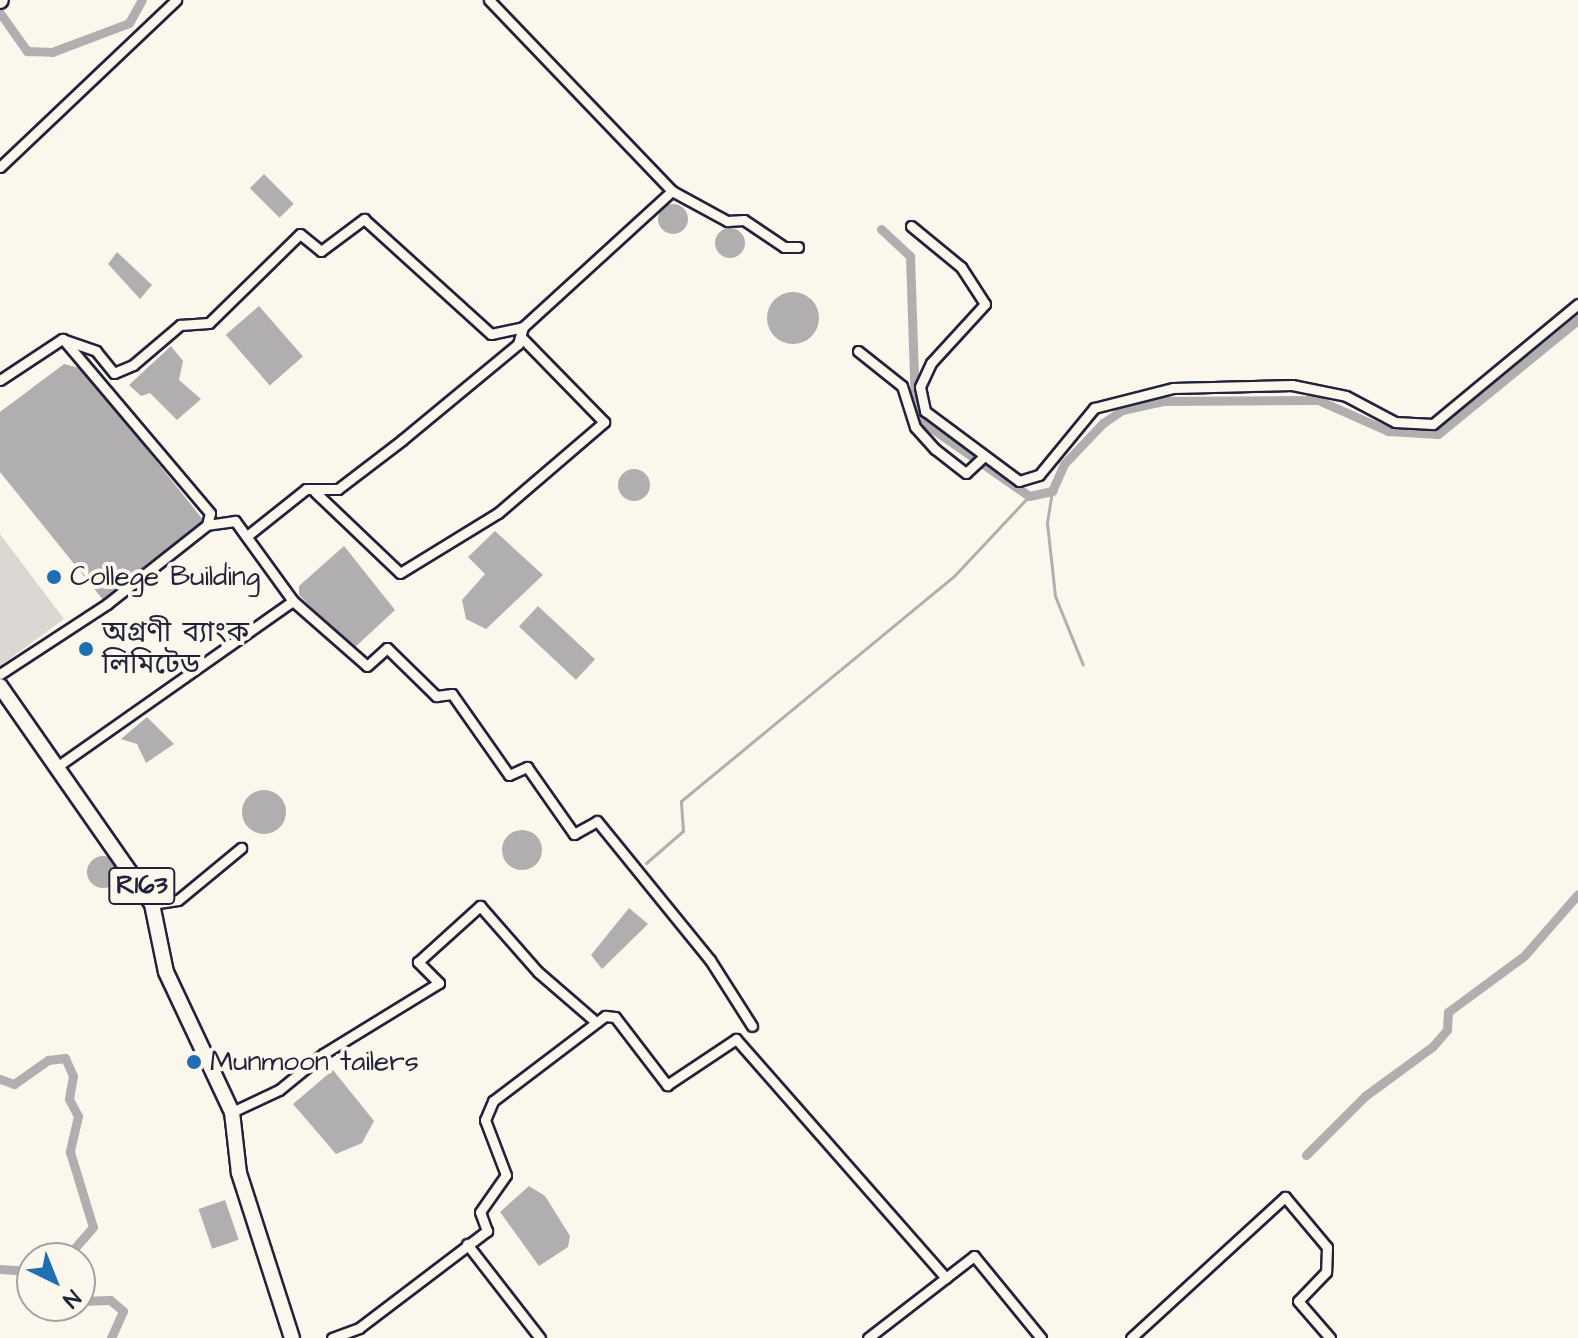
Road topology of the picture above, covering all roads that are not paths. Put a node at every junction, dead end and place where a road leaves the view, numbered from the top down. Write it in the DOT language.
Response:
graph roads {
  1 [pos="176,0"];
  2 [pos="489,0"];
  3 [pos="0,167"];
  4 [pos="672,191"];
  5 [pos="911,226"];
  6 [pos="798,247"];
  7 [pos="1578,304"];
  8 [pos="522,332"];
  9 [pos="62,339"];
  10 [pos="858,351"];
  11 [pos="0,380"];
  12 [pos="982,458"];
  13 [pos="312,489"];
  14 [pos="207,525"];
  15 [pos="247,536"];
  16 [pos="293,601"];
  17 [pos="0,674"];
  18 [pos="0,686"];
  19 [pos="58,766"];
  20 [pos="241,848"];
  21 [pos="152,904"];
  22 [pos="596,1022"];
  23 [pos="752,1026"];
  24 [pos="232,1112"];
  25 [pos="467,1244"];
  26 [pos="946,1278"];
  27 [pos="292,1338"];
  28 [pos="332,1338"];
  29 [pos="540,1338"];
  30 [pos="868,1338"];
  31 [pos="1041,1338"];
  32 [pos="1131,1338"];
  33 [pos="1330,1338"];
  1 -- 3 [label="street"];
  2 -- 4 [label="street"];
  4 -- 6 [label="street"];
  4 -- 8 [label="street"];
  5 -- 12 [label="street"];
  7 -- 12 [label="street"];
  8 -- 9 [label="street"];
  8 -- 13 [label="street"];
  8 -- 13 [label="street"];
  9 -- 11 [label="street"];
  9 -- 14 [label="street"];
  10 -- 12 [label="street"];
  13 -- 15 [label="street"];
  14 -- 15 [label="street"];
  14 -- 17 [label="street"];
  15 -- 16 [label="street"];
  16 -- 19 [label="street"];
  16 -- 23 [label="street"];
  18 -- 19 [label="main road, R163"];
  19 -- 21 [label="main road, R163"];
  20 -- 21 [label="street"];
  21 -- 24 [label="main road, R163"];
  22 -- 24 [label="street"];
  22 -- 25 [label="street"];
  22 -- 26 [label="street"];
  24 -- 27 [label="main road, R163"];
  25 -- 28 [label="street"];
  25 -- 29 [label="street"];
  26 -- 30 [label="street"];
  26 -- 31 [label="street"];
  32 -- 33 [label="street"];
}
